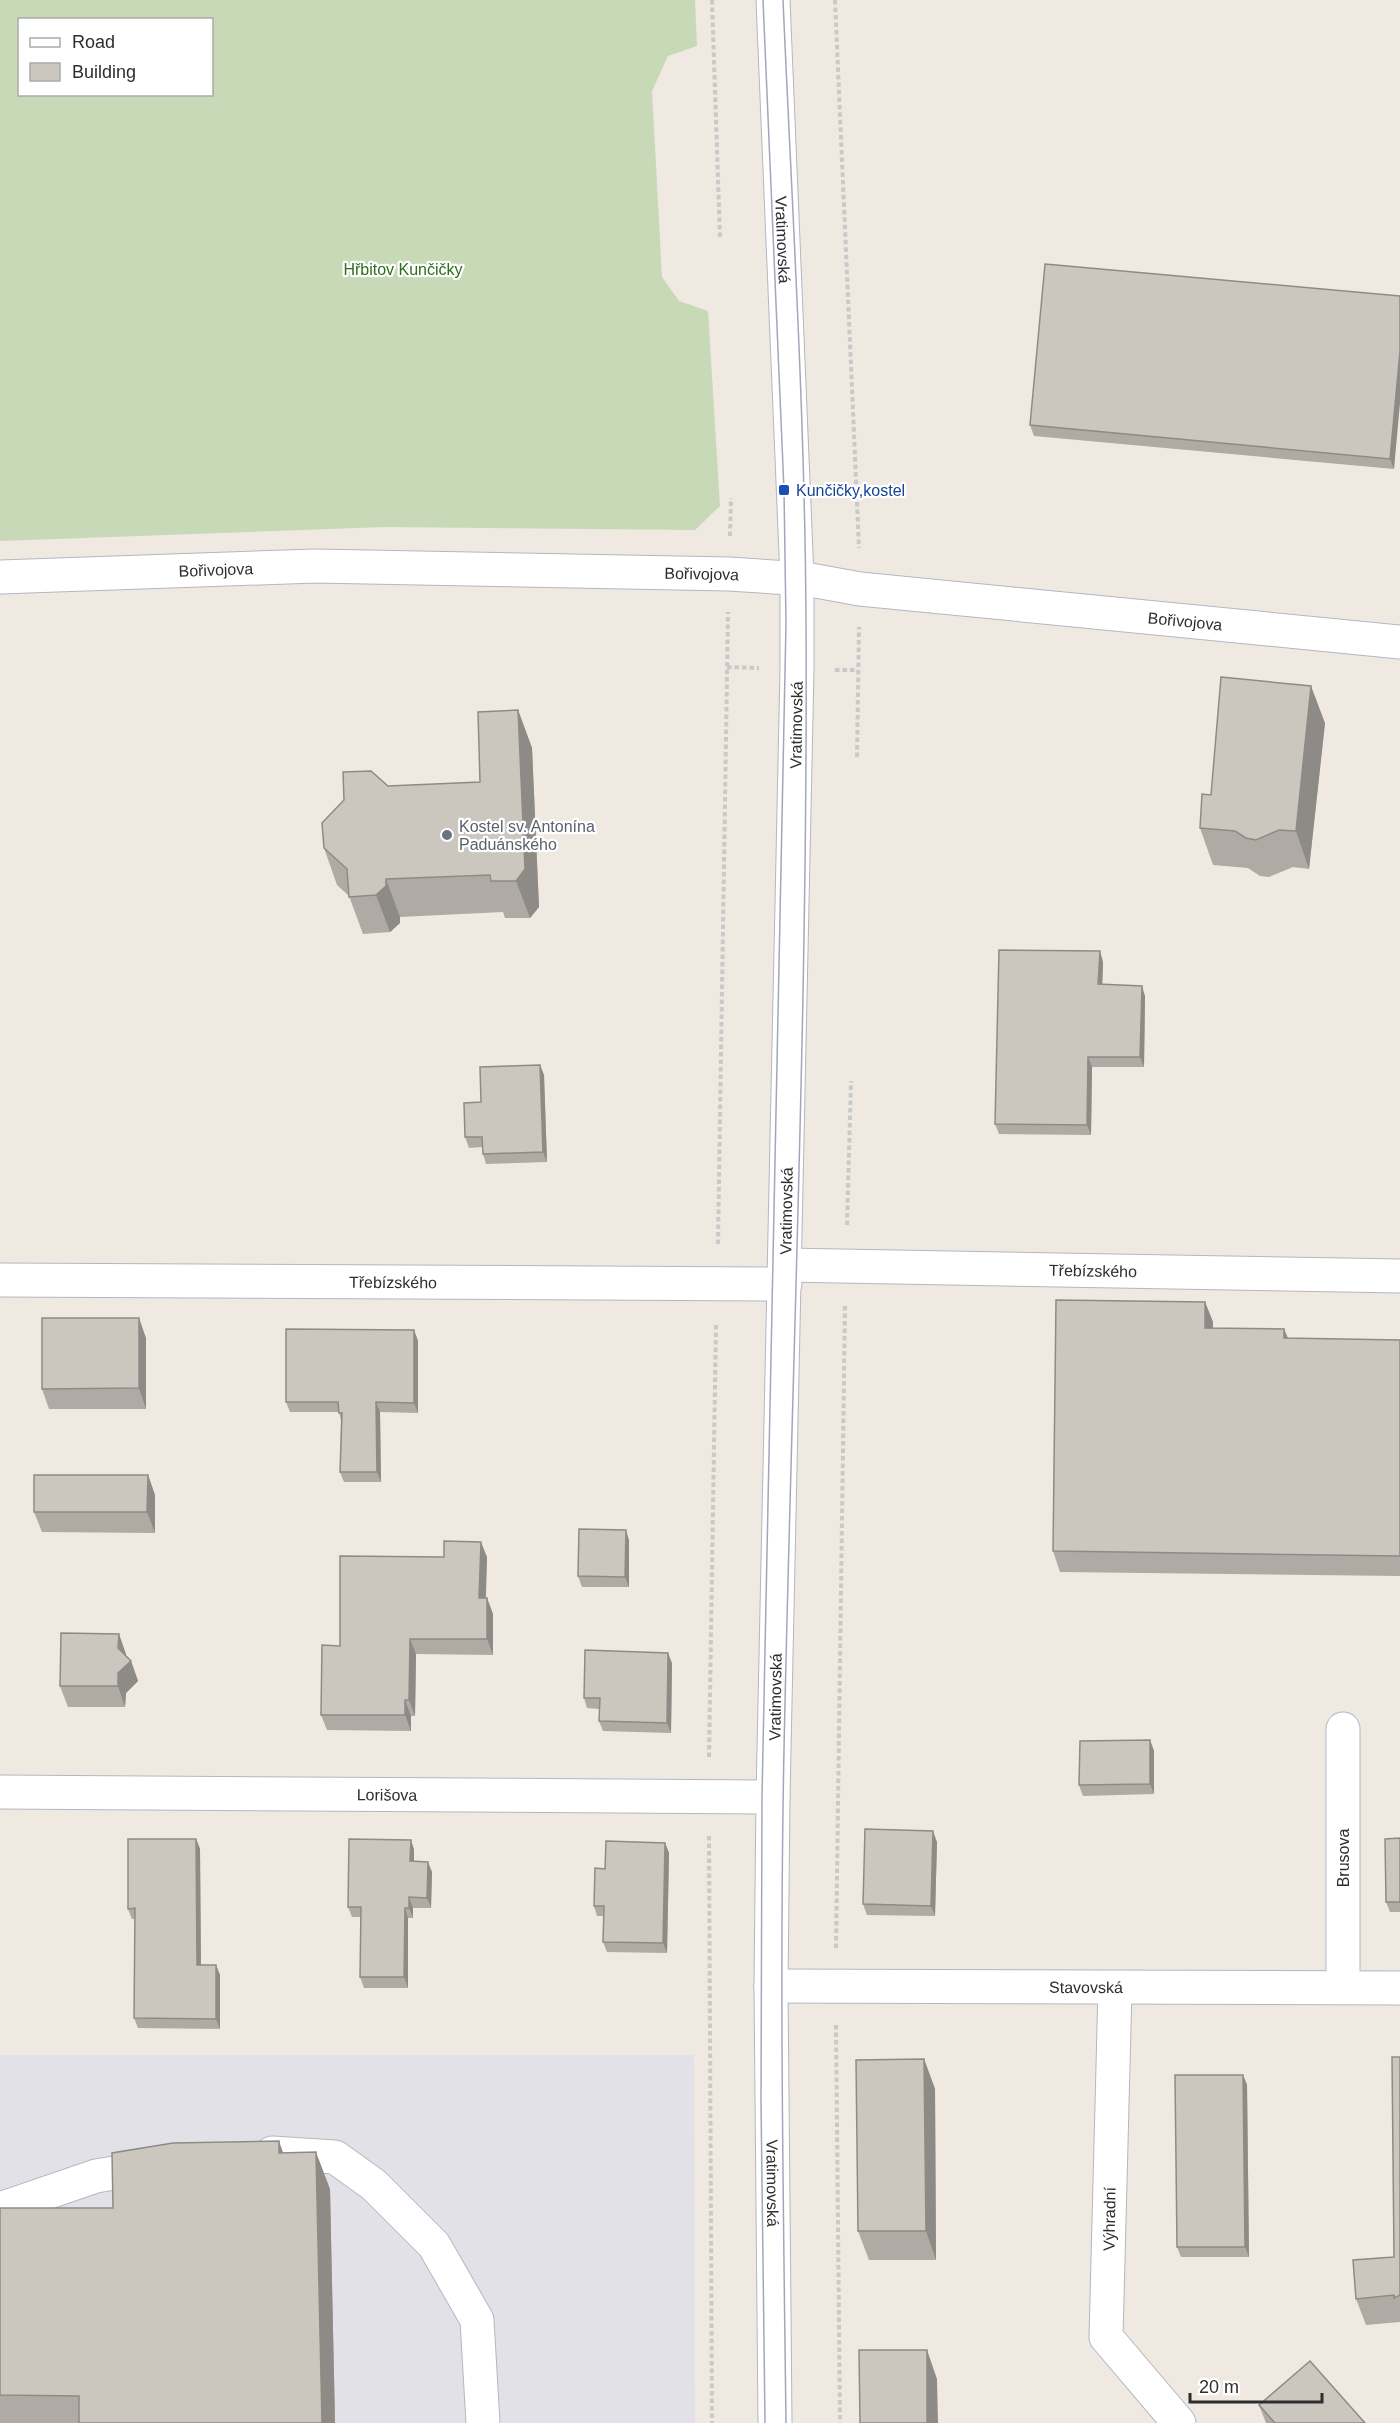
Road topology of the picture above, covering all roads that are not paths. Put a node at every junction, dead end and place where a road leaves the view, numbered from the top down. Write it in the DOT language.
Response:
graph roads {
  1 [pos="773,0"];
  2 [pos="0,577"];
  3 [pos="797,578"];
  4 [pos="1400,642"];
  5 [pos="785,1275"];
  6 [pos="1400,1276"];
  7 [pos="0,1280"];
  8 [pos="1343,1729"];
  9 [pos="0,1792"];
  10 [pos="773,1797"];
  11 [pos="771,1986"];
  12 [pos="1343,1986"];
  13 [pos="1400,1988"];
  14 [pos="1115,1989"];
  15 [pos="243,2152"];
  16 [pos="186,2161"];
  17 [pos="0,2209"];
  18 [pos="483,2423"];
  19 [pos="775,2423"];
  20 [pos="1179,2423"];
  1 -- 3 [label="street, Vratimovská"];
  2 -- 3 [label="street, Bořivojova"];
  3 -- 4 [label="street, Bořivojova"];
  3 -- 5 [label="street, Vratimovská"];
  5 -- 6 [label="street, Třebízského"];
  5 -- 7 [label="street, Třebízského"];
  5 -- 10 [label="street, Vratimovská"];
  8 -- 12 [label="street, Brusova"];
  9 -- 10 [label="street, Lorišova"];
  10 -- 11 [label="street, Vratimovská"];
  11 -- 14 [label="street, Stavovská"];
  11 -- 19 [label="street, Vratimovská"];
  12 -- 13 [label="street, Stavovská"];
  12 -- 14 [label="street, Stavovská"];
  14 -- 20 [label="street, Výhradní"];
  15 -- 18 [label="street"];
  16 -- 17 [label="street"];
}
